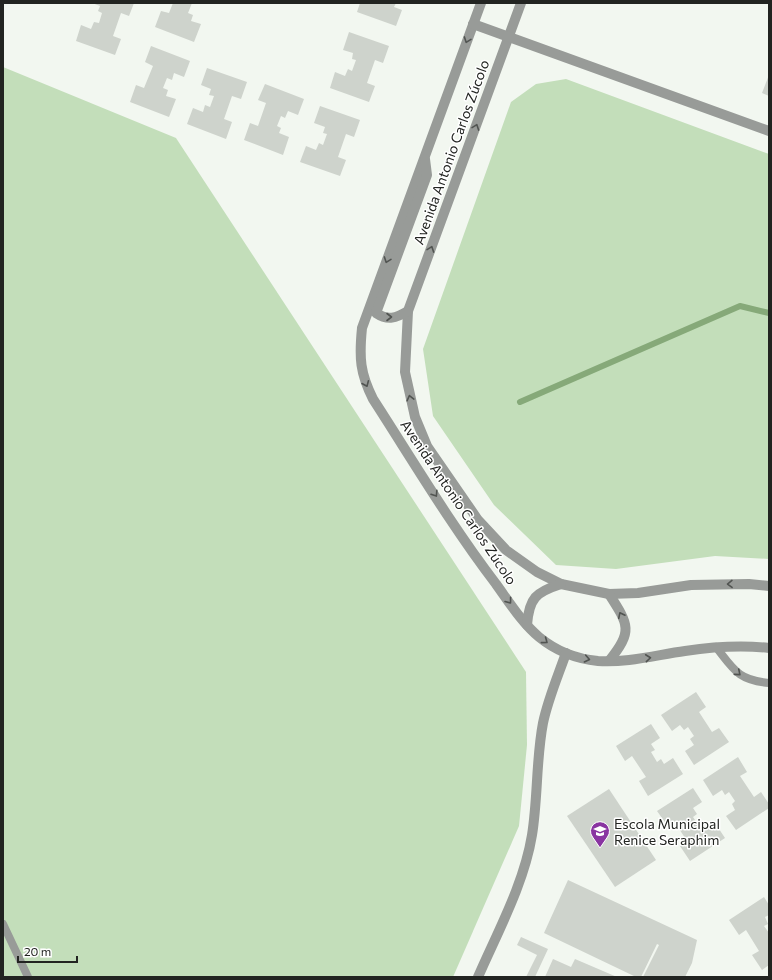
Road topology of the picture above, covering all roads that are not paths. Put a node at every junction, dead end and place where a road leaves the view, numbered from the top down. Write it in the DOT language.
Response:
graph roads {
  1 [pos="480,3"];
  2 [pos="521,3"];
  3 [pos="473,24"];
  4 [pos="509,37"];
  5 [pos="769,131"];
  6 [pos="425,157"];
  7 [pos="408,312"];
  8 [pos="561,584"];
  9 [pos="769,586"];
  10 [pos="609,594"];
  11 [pos="527,625"];
  12 [pos="716,647"];
  13 [pos="769,648"];
  14 [pos="566,653"];
  15 [pos="609,661"];
  16 [pos="769,683"];
  17 [pos="3,924"];
  18 [pos="28,977"];
  19 [pos="478,977"];
  1 -- 3 [label="street, Avenida Antonio Carlos Zúcolo"];
  2 -- 4 [label="street, Avenida Antonio Carlos Zúcolo"];
  3 -- 4 [label="street"];
  3 -- 6 [label="street, Avenida Antonio Carlos Zúcolo, one-way"];
  4 -- 5 [label="street"];
  7 -- 4 [label="street, Avenida Antonio Carlos Zúcolo, one-way"];
  6 -- 7 [label="street, Avenida Antonio Carlos Zúcolo, one-way"];
  6 -- 11 [label="street, Avenida Antonio Carlos Zúcolo, one-way"];
  8 -- 7 [label="street, Avenida Antonio Carlos Zúcolo, one-way"];
  8 -- 10 [label="street"];
  8 -- 11 [label="street"];
  9 -- 10 [label="street, one-way"];
  15 -- 10 [label="street, one-way"];
  11 -- 14 [label="street, one-way"];
  12 -- 13 [label="street"];
  15 -- 12 [label="street, one-way"];
  12 -- 16 [label="lane, one-way"];
  14 -- 15 [label="street, one-way"];
  14 -- 19 [label="street"];
  17 -- 18 [label="lane"];
}
